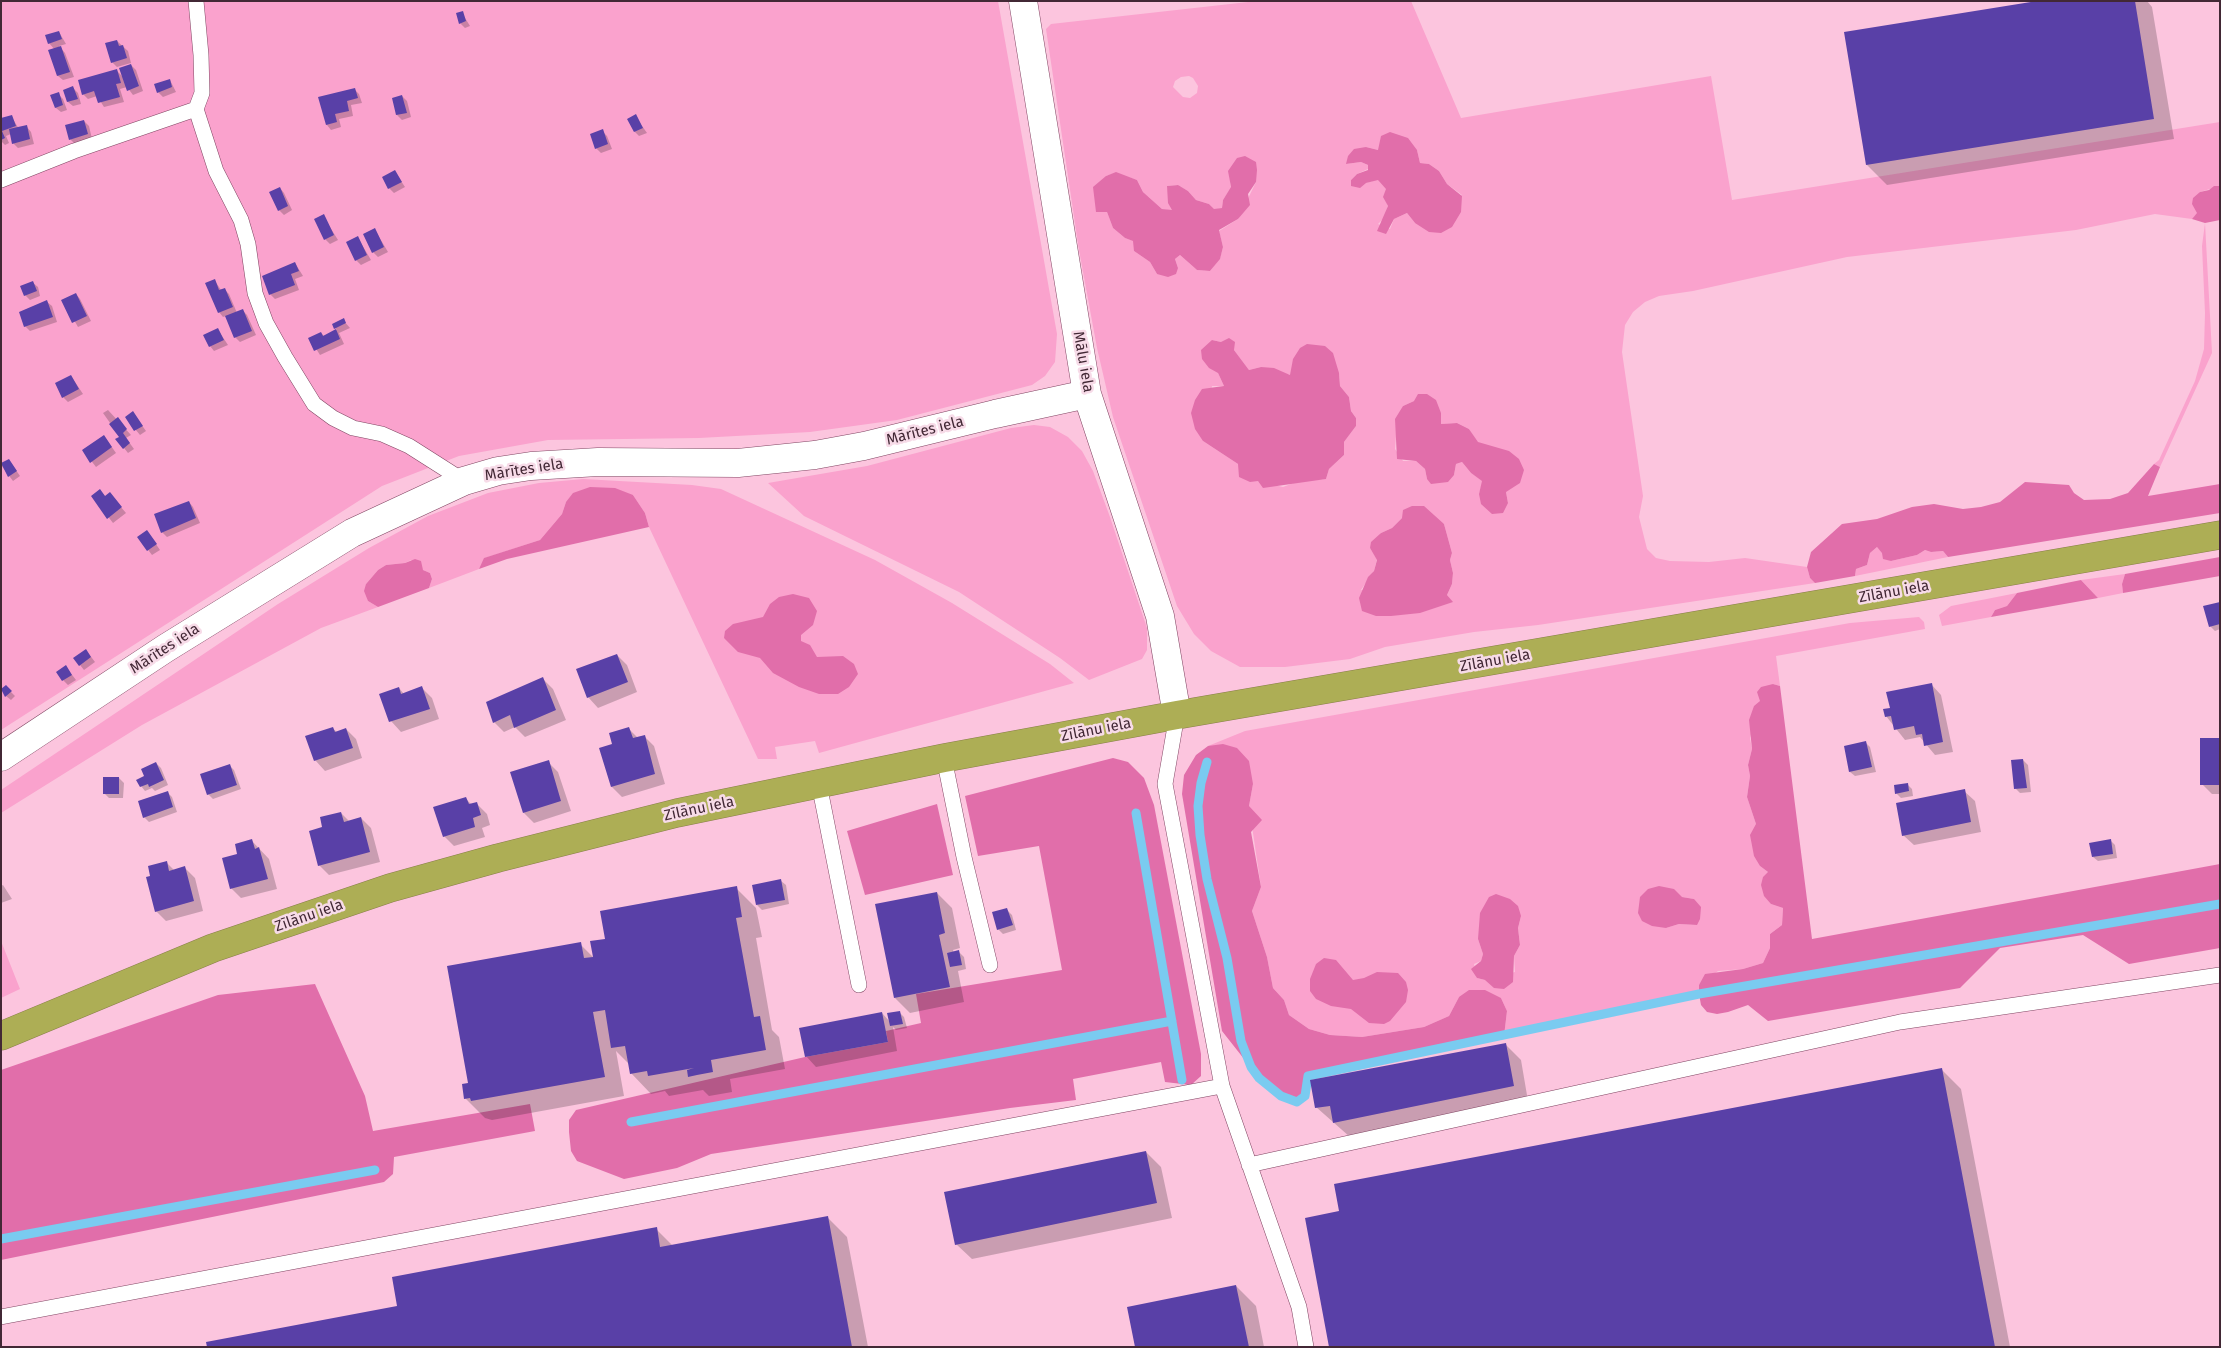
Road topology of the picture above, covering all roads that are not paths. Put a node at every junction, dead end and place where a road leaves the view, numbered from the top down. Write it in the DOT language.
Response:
graph roads {
  1 [pos="196,1"];
  2 [pos="1023,1"];
  3 [pos="196,109"];
  4 [pos="1,180"];
  5 [pos="1087,394"];
  6 [pos="464,481"];
  7 [pos="2220,535"];
  8 [pos="1177,715"];
  9 [pos="1,757"];
  10 [pos="944,758"];
  11 [pos="819,784"];
  12 [pos="990,965"];
  13 [pos="2220,975"];
  14 [pos="859,986"];
  15 [pos="1,1036"];
  16 [pos="1222,1086"];
  17 [pos="1249,1165"];
  18 [pos="1,1317"];
  19 [pos="1306,1347"];
  1 -- 3 [label="lane"];
  2 -- 5 [label="street, Mālu iela"];
  3 -- 4 [label="lane"];
  3 -- 6 [label="lane"];
  5 -- 6 [label="street, Mārītes iela"];
  5 -- 8 [label="street, Mālu iela"];
  6 -- 9 [label="street, Mārītes iela"];
  7 -- 8 [label="highway, Zīlānu iela"];
  8 -- 10 [label="highway, Zīlānu iela"];
  8 -- 16 [label="lane"];
  10 -- 11 [label="highway, Zīlānu iela"];
  10 -- 12 [label="lane"];
  11 -- 14 [label="lane"];
  11 -- 15 [label="highway, Zīlānu iela"];
  13 -- 17 [label="lane"];
  16 -- 17 [label="lane"];
  16 -- 18 [label="lane"];
  17 -- 19 [label="lane"];
}
